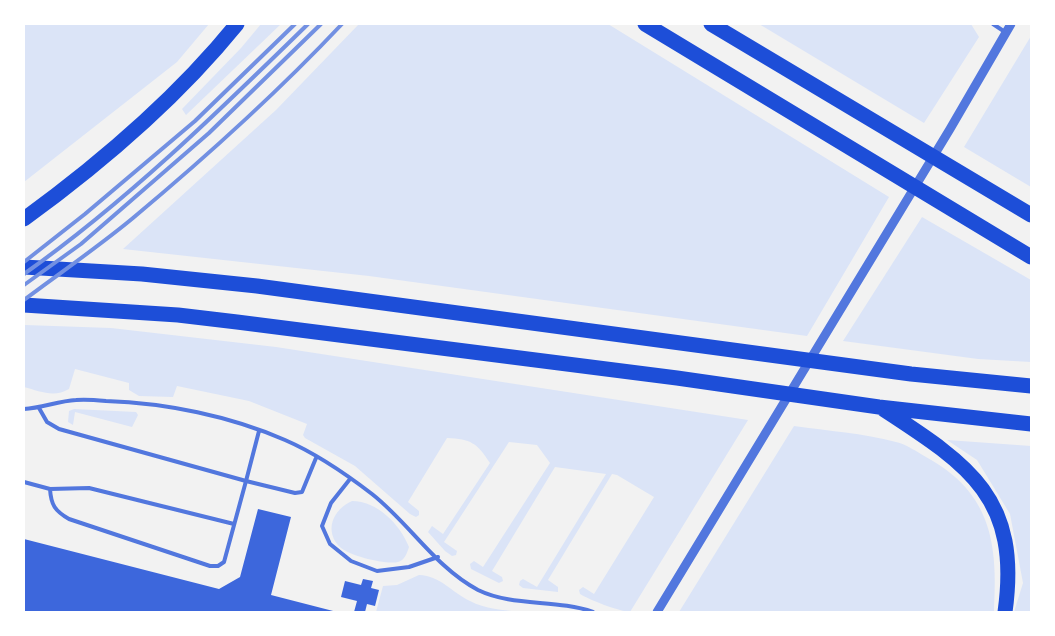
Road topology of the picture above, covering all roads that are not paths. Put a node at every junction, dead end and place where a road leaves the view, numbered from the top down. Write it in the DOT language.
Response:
graph roads {
  1 [pos="237,24"];
  2 [pos="645,24"];
  3 [pos="711,24"];
  4 [pos="993,24"];
  5 [pos="1011,24"];
  6 [pos="1006,32"];
  7 [pos="1031,215"];
  8 [pos="24,219"];
  9 [pos="1030,256"];
  10 [pos="24,266"];
  11 [pos="24,305"];
  12 [pos="1031,386"];
  13 [pos="879,407"];
  14 [pos="39,408"];
  15 [pos="24,409"];
  16 [pos="1031,424"];
  17 [pos="259,431"];
  18 [pos="316,458"];
  19 [pos="350,479"];
  20 [pos="246,481"];
  21 [pos="24,482"];
  22 [pos="50,489"];
  23 [pos="234,524"];
  24 [pos="438,557"];
  25 [pos="592,612"];
  26 [pos="657,612"];
  27 [pos="1005,612"];
  1 -- 8 [label="highway"];
  2 -- 9 [label="highway"];
  3 -- 7 [label="highway"];
  4 -- 6 [label="lane"];
  5 -- 6 [label="street"];
  6 -- 26 [label="street"];
  10 -- 12 [label="highway"];
  11 -- 13 [label="highway"];
  13 -- 16 [label="highway"];
  13 -- 27 [label="highway"];
  14 -- 15 [label="lane"];
  14 -- 17 [label="lane"];
  14 -- 20 [label="lane"];
  17 -- 18 [label="lane"];
  17 -- 20 [label="lane"];
  18 -- 19 [label="lane"];
  18 -- 20 [label="lane"];
  19 -- 24 [label="lane"];
  19 -- 24 [label="lane"];
  20 -- 23 [label="lane"];
  21 -- 22 [label="lane"];
  22 -- 23 [label="lane"];
  22 -- 23 [label="lane"];
  24 -- 25 [label="lane"];
}
